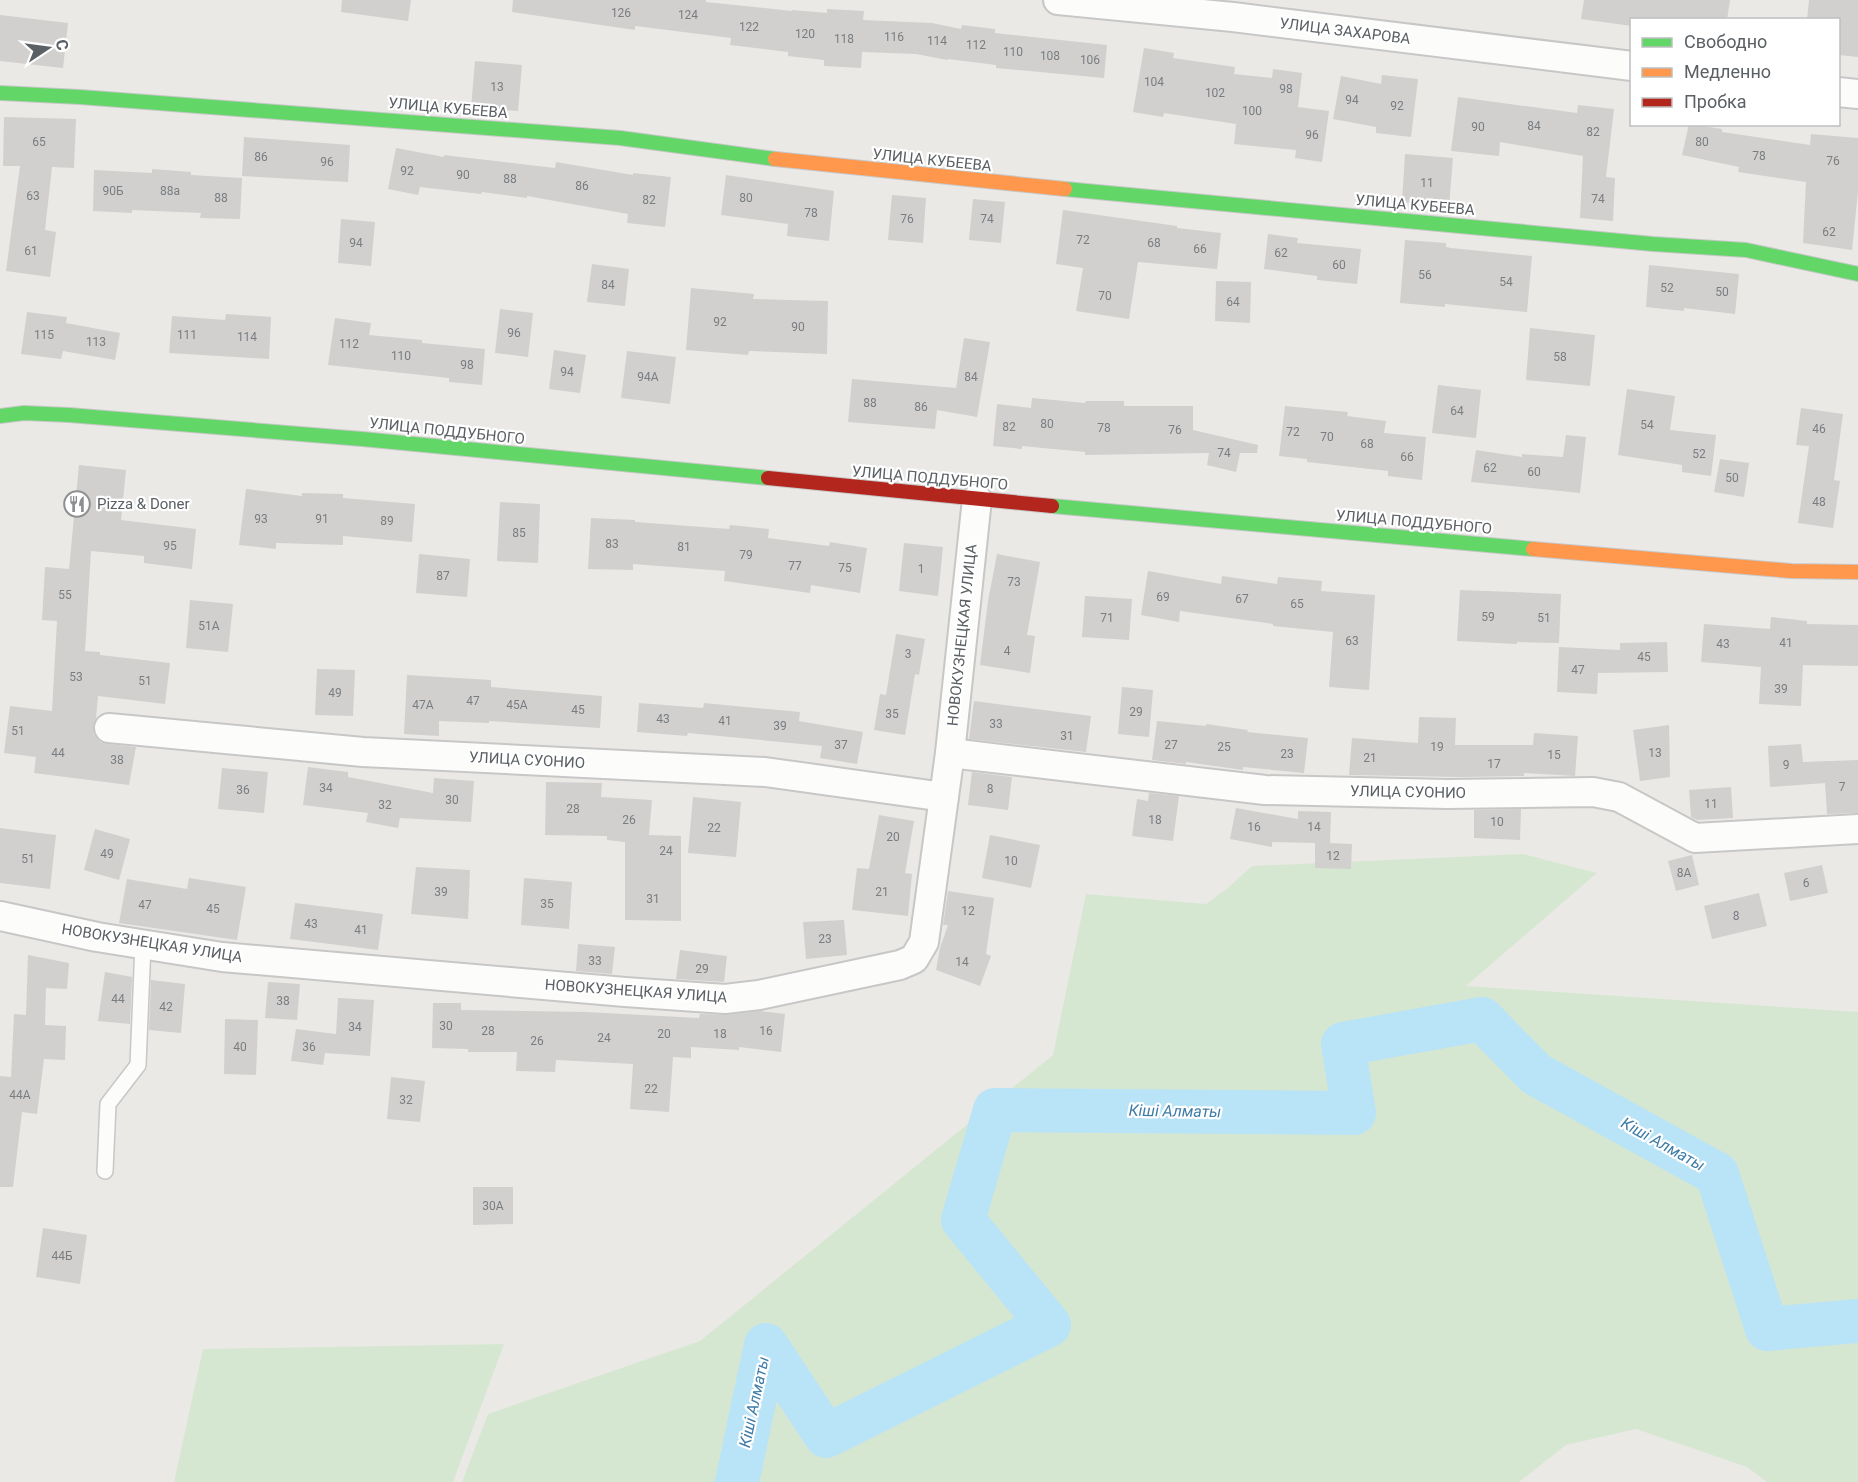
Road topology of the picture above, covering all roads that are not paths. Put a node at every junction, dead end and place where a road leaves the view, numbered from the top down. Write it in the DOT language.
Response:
graph roads {
  1 [pos="1058,0"];
  2 [pos="1234,9"];
  3 [pos="1630,66"];
  4 [pos="1840,92"];
  5 [pos="0,93"];
  6 [pos="1858,94"];
  7 [pos="1858,274"];
  8 [pos="0,416"];
  9 [pos="977,499"];
  10 [pos="1858,572"];
  11 [pos="109,728"];
  12 [pos="950,753"];
  13 [pos="944,797"];
  14 [pos="1858,829"];
  15 [pos="0,916"];
  16 [pos="143,944"];
  17 [pos="105,1171"];
  1 -- 2 [label="street, УЛИЦА ЗАХАРОВА"];
  2 -- 3 [label="street, УЛИЦА ЗАХАРОВА"];
  4 -- 6 [label="street"];
  5 -- 7 [label="street, УЛИЦА КУБЕЕВА"];
  8 -- 9 [label="street, УЛИЦА ПОДДУБНОГО"];
  9 -- 10 [label="street, УЛИЦА ПОДДУБНОГО"];
  9 -- 12 [label="street, НОВОКУЗНЕЦКАЯ УЛИЦА"];
  11 -- 13 [label="street, УЛИЦА СУОНИО"];
  12 -- 13 [label="street, НОВОКУЗНЕЦКАЯ УЛИЦА"];
  12 -- 14 [label="street, УЛИЦА СУОНИО"];
  13 -- 16 [label="street, НОВОКУЗНЕЦКАЯ УЛИЦА"];
  15 -- 16 [label="street, НОВОКУЗНЕЦКАЯ УЛИЦА"];
  16 -- 17 [label="lane"];
}
